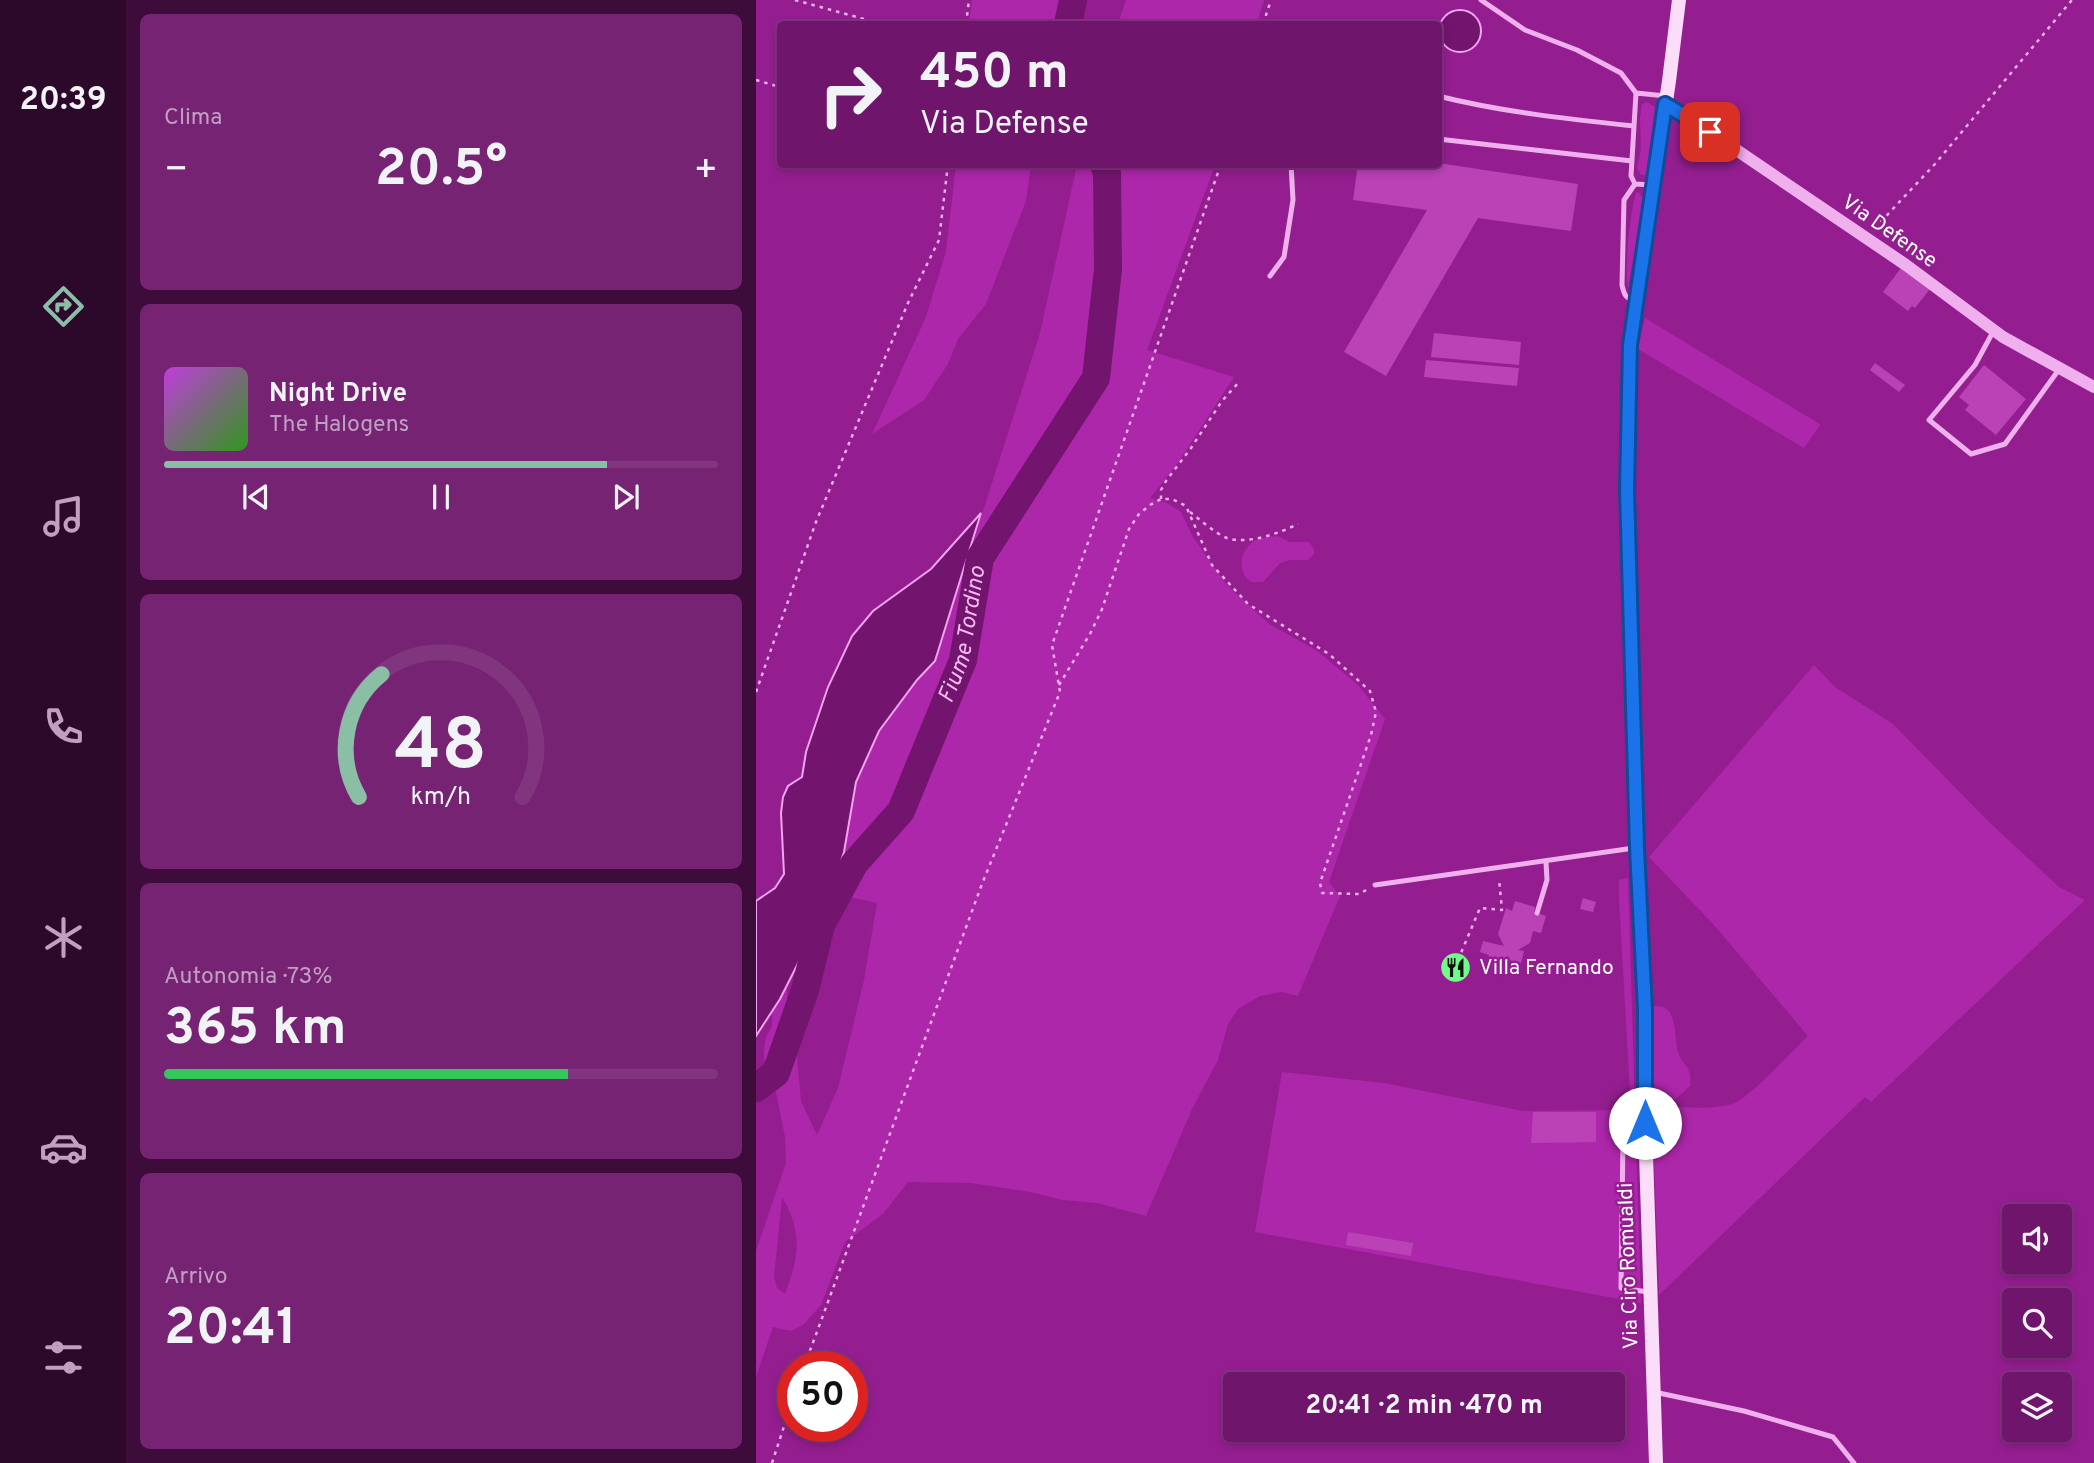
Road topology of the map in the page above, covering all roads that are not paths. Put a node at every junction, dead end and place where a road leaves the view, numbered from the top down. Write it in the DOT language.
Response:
graph roads {
  1 [pos="1481,0"];
  2 [pos="1679,0"];
  3 [pos="1636,93"];
  4 [pos="1442,97"];
  5 [pos="1666,100"];
  6 [pos="1634,126"];
  7 [pos="1442,139"];
  8 [pos="1632,161"];
  9 [pos="1291,168"];
  10 [pos="1635,184"];
  11 [pos="1653,185"];
  12 [pos="1270,276"];
  13 [pos="1636,302"];
  14 [pos="1994,330"];
  15 [pos="2060,368"];
  16 [pos="2094,387"];
  17 [pos="1637,848"];
  18 [pos="1546,862"];
  19 [pos="1375,885"];
  20 [pos="1537,914"];
  21 [pos="1645,1123"];
  22 [pos="1651,1292"];
  23 [pos="1654,1392"];
  24 [pos="1656,1463"];
  25 [pos="1854,1463"];
  1 -- 3 [label="lane"];
  2 -- 5 [label="main road, Via Ciro Romualdi"];
  3 -- 5 [label="lane"];
  3 -- 6 [label="lane"];
  4 -- 6 [label="lane"];
  5 -- 11 [label="main road, Via Ciro Romualdi"];
  5 -- 14 [label="street, Via Defense"];
  6 -- 8 [label="lane"];
  7 -- 8 [label="lane"];
  8 -- 10 [label="lane"];
  9 -- 12 [label="lane"];
  10 -- 11 [label="lane"];
  10 -- 13 [label="lane"];
  11 -- 13 [label="main road, Via Ciro Romualdi"];
  13 -- 17 [label="main road, Via Ciro Romualdi"];
  14 -- 15 [label="street, Via Defense"];
  14 -- 15 [label="lane"];
  15 -- 16 [label="street, Via Defense"];
  17 -- 18 [label="lane"];
  17 -- 21 [label="main road, Via Ciro Romualdi"];
  18 -- 19 [label="lane"];
  18 -- 20 [label="lane"];
  21 -- 22 [label="main road, Via Ciro Romualdi"];
  21 -- 22 [label="lane"];
  22 -- 23 [label="main road, Via Ciro Romualdi"];
  23 -- 24 [label="main road, Via Ciro Romualdi"];
  23 -- 25 [label="lane"];
}
